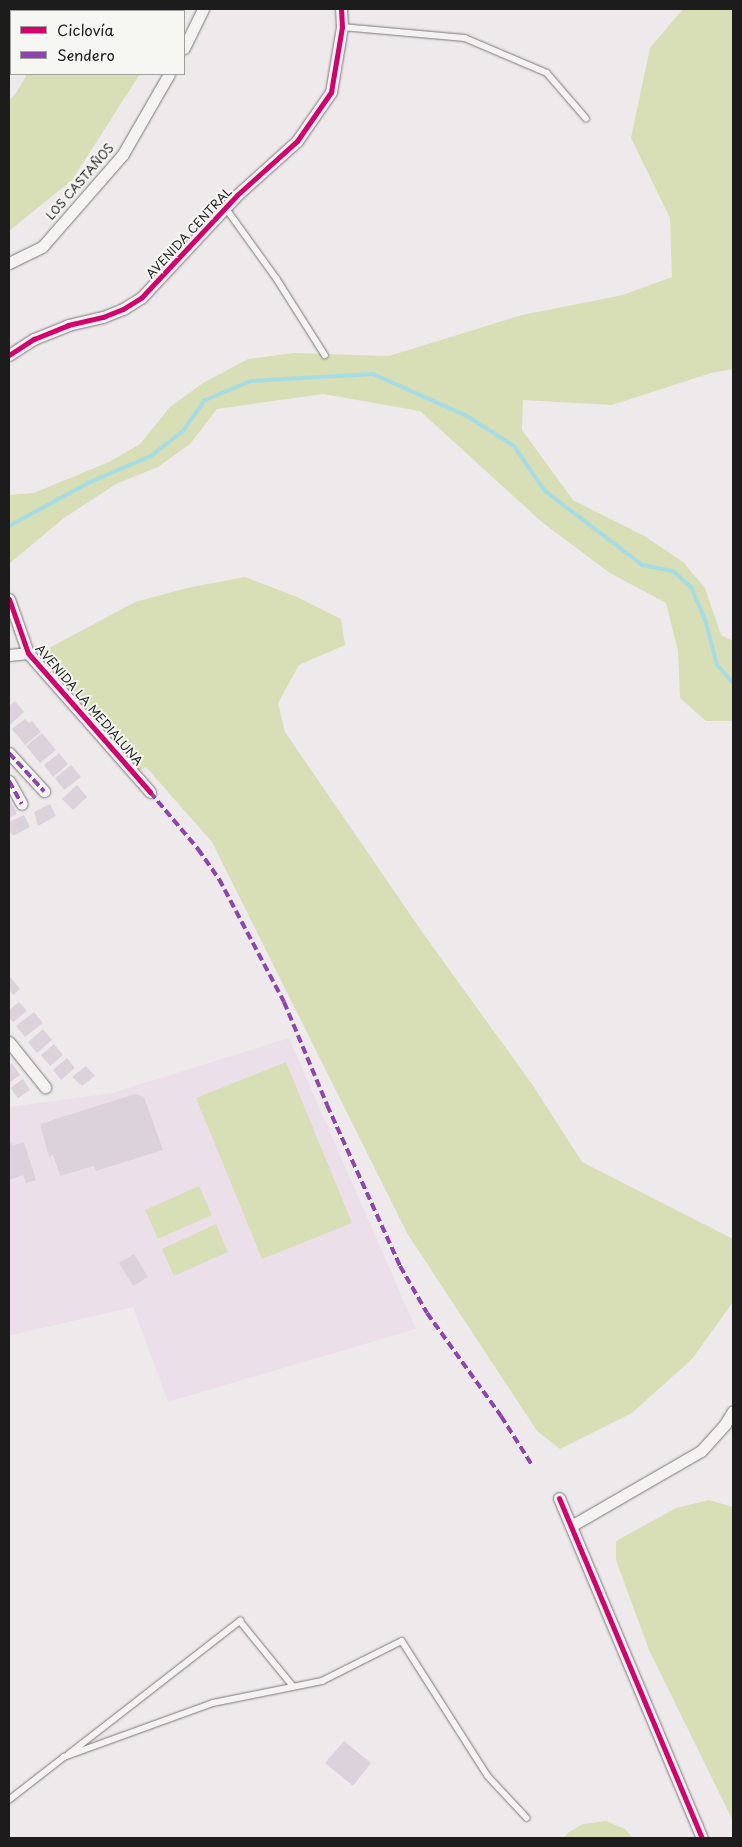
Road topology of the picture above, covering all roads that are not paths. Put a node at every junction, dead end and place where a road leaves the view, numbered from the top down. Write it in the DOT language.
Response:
graph roads {
  1 [pos="203,9"];
  2 [pos="341,9"];
  3 [pos="342,27"];
  4 [pos="185,46"];
  5 [pos="168,75"];
  6 [pos="586,118"];
  7 [pos="226,208"];
  8 [pos="9,263"];
  9 [pos="9,355"];
  10 [pos="325,355"];
  11 [pos="9,599"];
  12 [pos="28,653"];
  13 [pos="9,655"];
  14 [pos="9,753"];
  15 [pos="9,780"];
  16 [pos="44,791"];
  17 [pos="150,792"];
  18 [pos="22,804"];
  19 [pos="9,1042"];
  20 [pos="45,1087"];
  21 [pos="733,1411"];
  22 [pos="559,1498"];
  23 [pos="571,1526"];
  24 [pos="293,1686"];
  25 [pos="64,1758"];
  26 [pos="9,1800"];
  27 [pos="527,1818"];
  28 [pos="702,1838"];
  1 -- 4 [label="street"];
  2 -- 3 [label="street, AVENIDA CENTRAL"];
  3 -- 6 [label="lane"];
  3 -- 7 [label="street, AVENIDA CENTRAL"];
  5 -- 8 [label="street, LOS CASTAÑOS"];
  7 -- 9 [label="street, AVENIDA CENTRAL"];
  7 -- 10 [label="lane"];
  11 -- 12 [label="street, AVENIDA LA MEDIALUNA"];
  12 -- 13 [label="street"];
  12 -- 17 [label="street, AVENIDA LA MEDIALUNA"];
  14 -- 16 [label="street"];
  15 -- 18 [label="street"];
  19 -- 20 [label="street"];
  21 -- 23 [label="street"];
  22 -- 23 [label="street"];
  23 -- 28 [label="street"];
  24 -- 25 [label="lane"];
  24 -- 25 [label="lane"];
  24 -- 27 [label="lane"];
  25 -- 26 [label="lane"];
}
